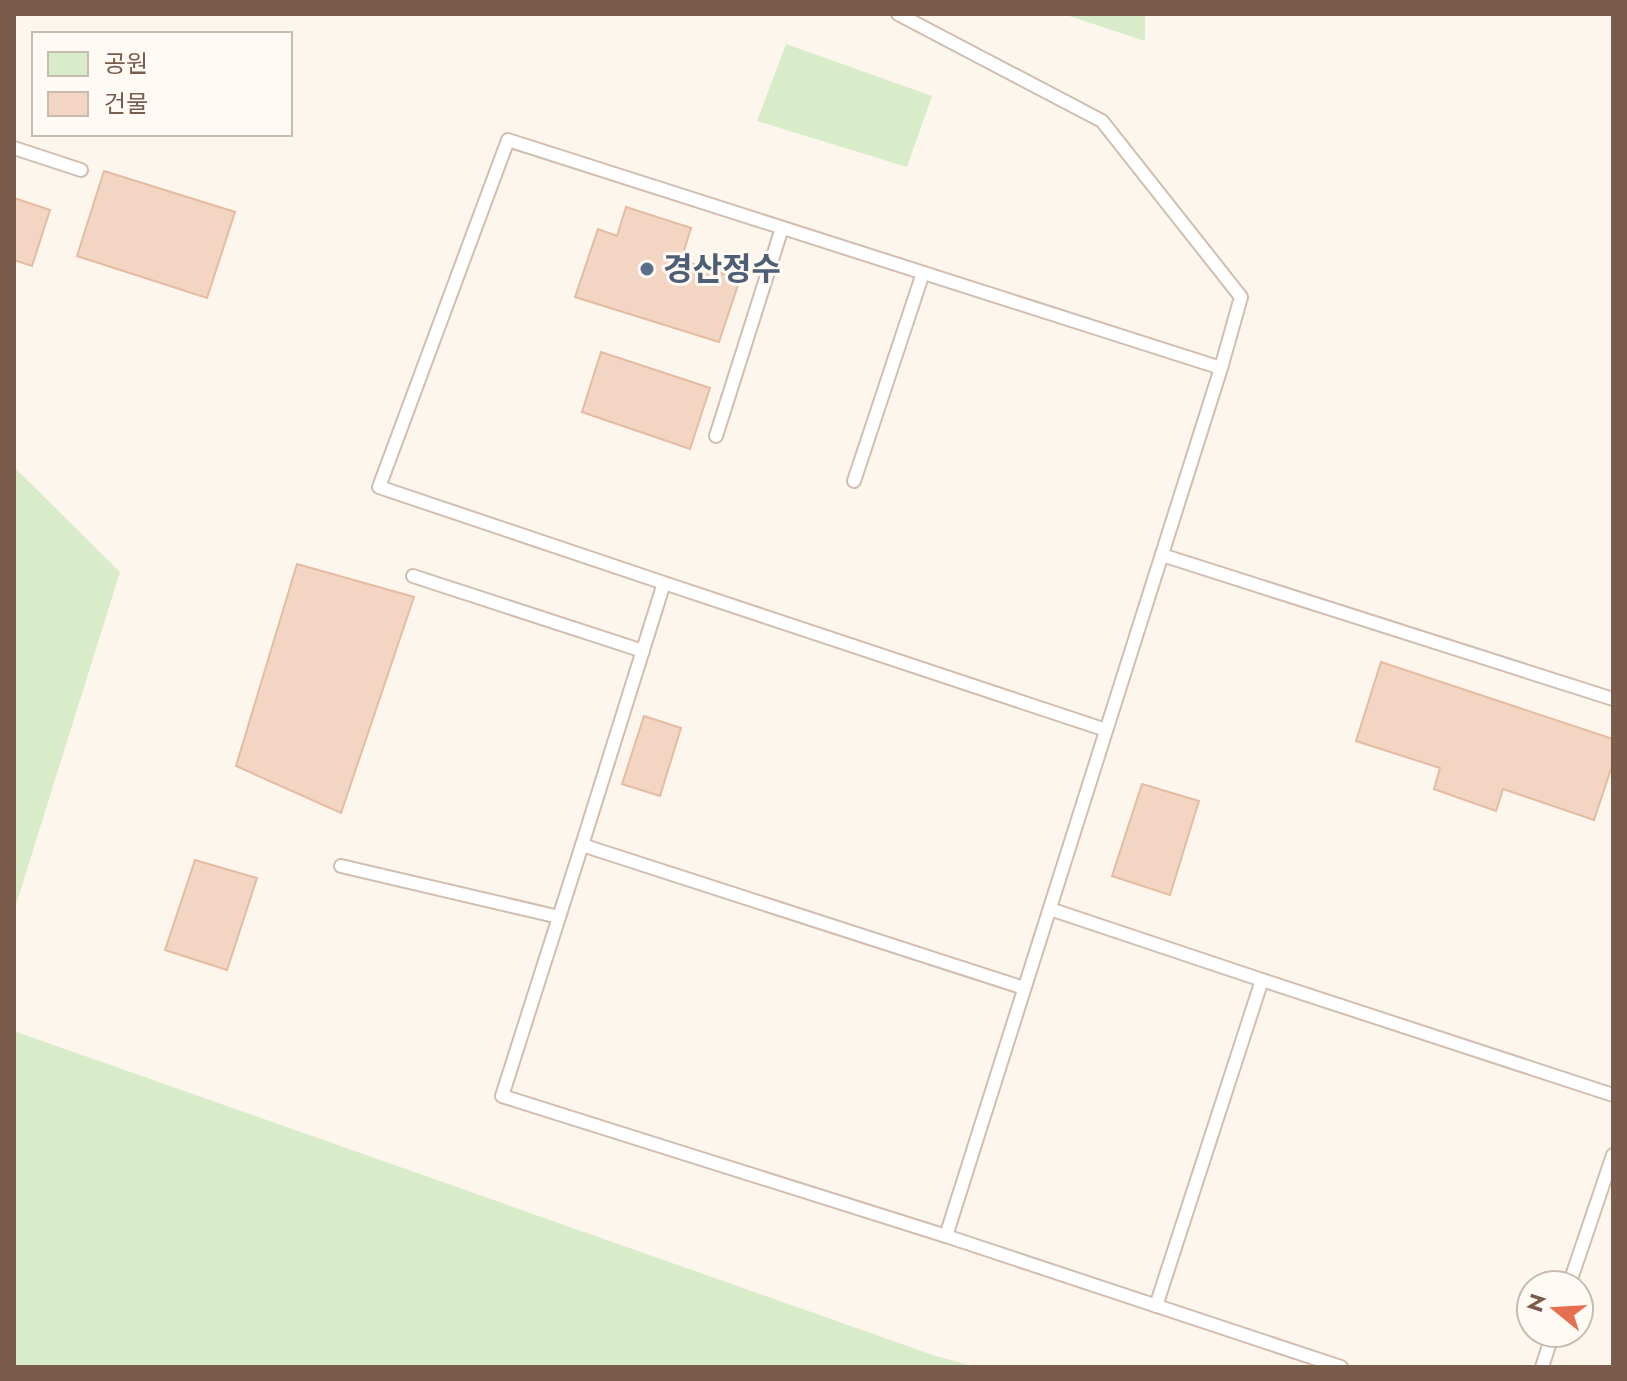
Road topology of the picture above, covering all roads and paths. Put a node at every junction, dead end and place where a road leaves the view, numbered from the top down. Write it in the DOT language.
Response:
graph roads {
  1 [pos="898,14"];
  2 [pos="14,148"];
  3 [pos="81,170"];
  4 [pos="782,228"];
  5 [pos="923,273"];
  6 [pos="1221,368"];
  7 [pos="716,436"];
  8 [pos="854,481"];
  9 [pos="1162,555"];
  10 [pos="413,576"];
  11 [pos="664,583"];
  12 [pos="643,651"];
  13 [pos="1613,699"];
  14 [pos="1106,730"];
  15 [pos="582,845"];
  16 [pos="341,866"];
  17 [pos="1050,909"];
  18 [pos="559,917"];
  19 [pos="1262,980"];
  20 [pos="1024,988"];
  21 [pos="1613,1095"];
  22 [pos="1613,1155"];
  23 [pos="946,1236"];
  24 [pos="1574,1269"];
  25 [pos="1156,1306"];
  26 [pos="1341,1367"];
  1 -- 6 [label="lane"];
  2 -- 3 [label="lane"];
  4 -- 5 [label="lane"];
  4 -- 7 [label="lane"];
  4 -- 11 [label="lane"];
  5 -- 6 [label="lane"];
  5 -- 8 [label="lane"];
  6 -- 9 [label="lane"];
  9 -- 13 [label="lane"];
  9 -- 14 [label="lane"];
  10 -- 12 [label="lane"];
  11 -- 12 [label="lane"];
  11 -- 14 [label="lane"];
  12 -- 15 [label="lane"];
  14 -- 17 [label="lane"];
  15 -- 18 [label="lane"];
  15 -- 20 [label="lane"];
  16 -- 18 [label="lane"];
  17 -- 19 [label="lane"];
  17 -- 20 [label="lane"];
  18 -- 23 [label="lane"];
  19 -- 21 [label="lane"];
  19 -- 25 [label="lane"];
  20 -- 23 [label="lane"];
  22 -- 24 [label="lane"];
  23 -- 25 [label="lane"];
  25 -- 26 [label="lane"];
}
